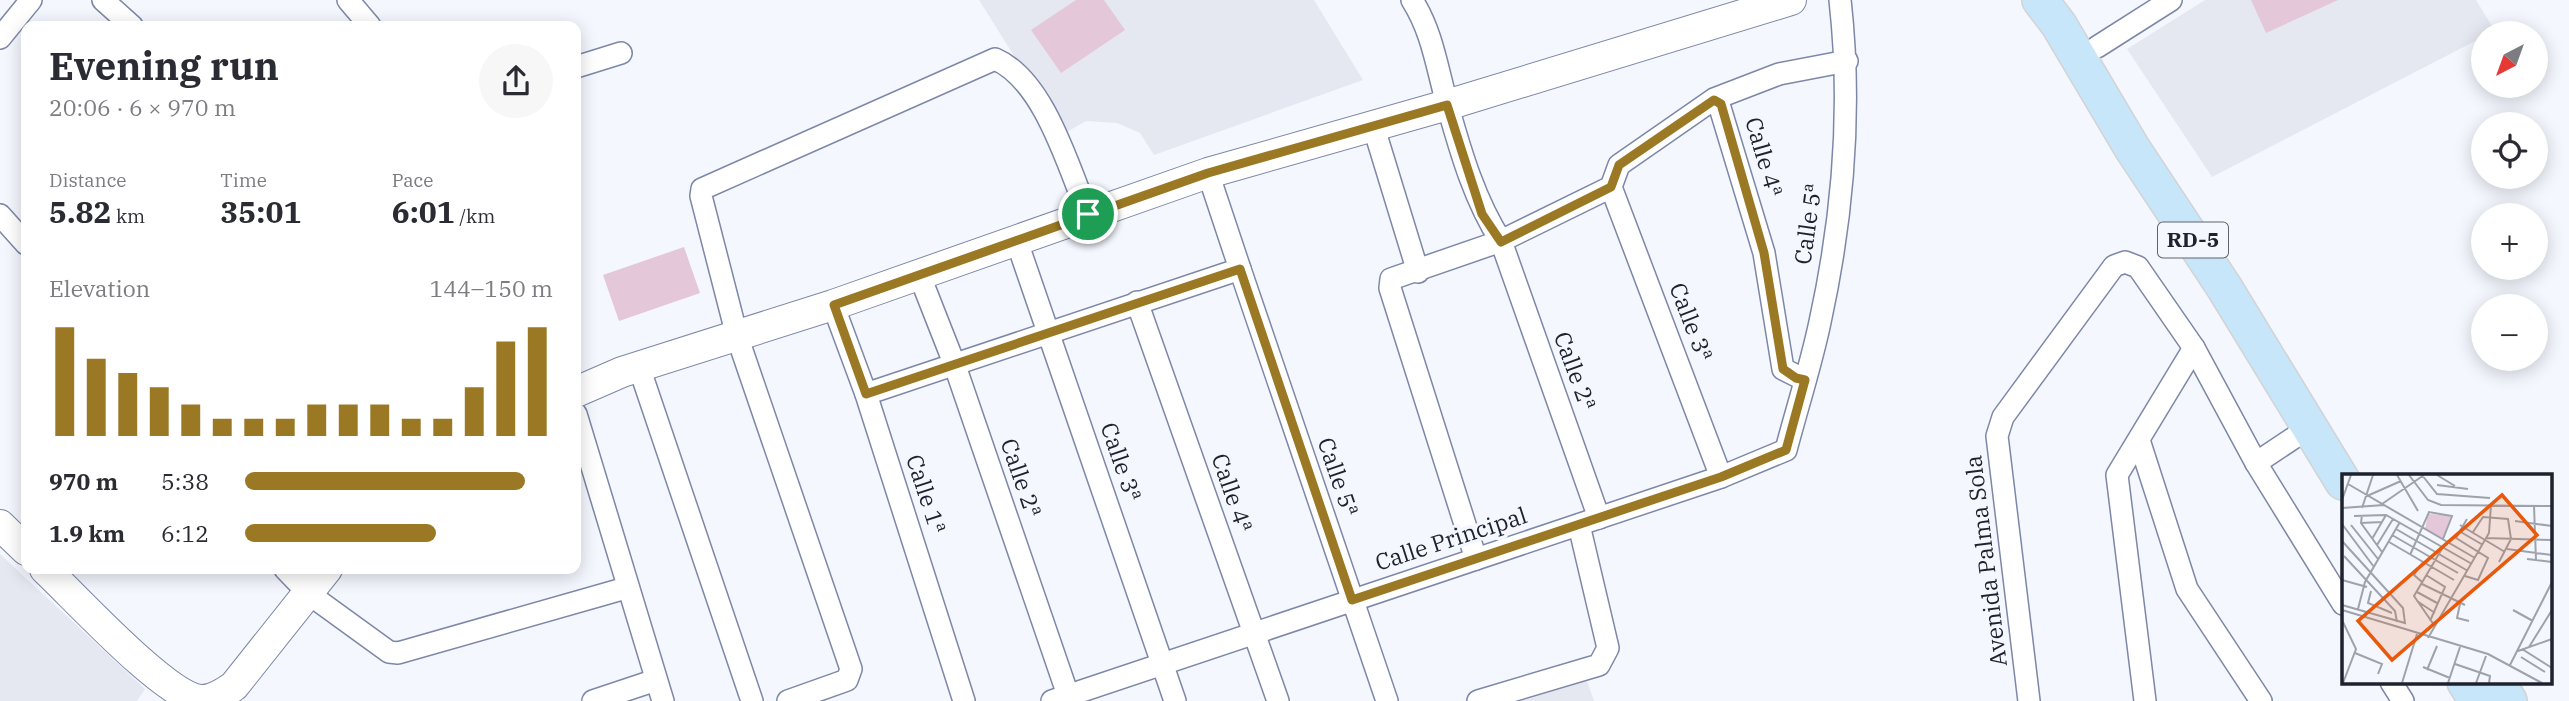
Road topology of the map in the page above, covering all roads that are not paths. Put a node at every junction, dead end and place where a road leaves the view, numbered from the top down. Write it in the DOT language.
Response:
graph roads {
  1 [pos="31,0"];
  2 [pos="103,0"];
  3 [pos="348,0"];
  4 [pos="1412,0"];
  5 [pos="1791,0"];
  6 [pos="1840,0"];
  7 [pos="2171,0"];
  8 [pos="2046,2"];
  9 [pos="126,21"];
  10 [pos="366,21"];
  11 [pos="0,38"];
  12 [pos="2097,47"];
  13 [pos="621,53"];
  14 [pos="1847,61"];
  15 [pos="581,65"];
  16 [pos="1718,101"];
  17 [pos="1447,105"];
  18 [pos="1373,125"];
  19 [pos="1208,173"];
  20 [pos="1611,187"];
  21 [pos="1088,214"];
  22 [pos="0,215"];
  23 [pos="21,238"];
  24 [pos="1016,239"];
  25 [pos="1501,242"];
  26 [pos="1240,269"];
  27 [pos="1418,272"];
  28 [pos="919,274"];
  29 [pos="1137,302"];
  30 [pos="834,305"];
  31 [pos="1049,332"];
  32 [pos="737,336"];
  33 [pos="2194,348"];
  34 [pos="954,363"];
  35 [pos="639,367"];
  36 [pos="1805,380"];
  37 [pos="581,390"];
  38 [pos="866,394"];
  39 [pos="2310,427"];
  40 [pos="581,431"];
  41 [pos="2139,440"];
  42 [pos="1786,450"];
  43 [pos="2256,463"];
  44 [pos="2367,474"];
  45 [pos="1721,477"];
  46 [pos="2342,480"];
  47 [pos="1599,517"];
  48 [pos="1579,524"];
  49 [pos="0,525"];
  50 [pos="21,545"];
  51 [pos="1476,559"];
  52 [pos="51,574"];
  53 [pos="290,574"];
  54 [pos="323,574"];
  55 [pos="626,588"];
  56 [pos="309,594"];
  57 [pos="1352,600"];
  58 [pos="2342,602"];
  59 [pos="1254,634"];
  60 [pos="1162,664"];
  61 [pos="656,680"];
  62 [pos="2392,684"];
  63 [pos="2466,684"];
  64 [pos="2498,684"];
  65 [pos="1063,699"];
  66 [pos="203,701"];
  67 [pos="593,701"];
  68 [pos="663,701"];
  69 [pos="752,701"];
  70 [pos="788,701"];
  71 [pos="964,701"];
  72 [pos="1175,701"];
  73 [pos="1278,701"];
  74 [pos="1387,701"];
  75 [pos="1478,701"];
  76 [pos="2029,701"];
  77 [pos="2146,701"];
  78 [pos="2261,701"];
  79 [pos="2403,701"];
  80 [pos="2477,701"];
  81 [pos="2509,701"];
  1 -- 11 [label="street"];
  2 -- 9 [label="street"];
  3 -- 10 [label="street"];
  4 -- 17 [label="street, Calle 2ª"];
  5 -- 17 [label="street"];
  6 -- 14 [label="street, Calle 5ª"];
  7 -- 12 [label="street"];
  8 -- 12 [label="main road, RD-5"];
  8 -- 39 [label="main road, RD-5"];
  12 -- 44 [label="main road, RD-5"];
  13 -- 15 [label="street"];
  14 -- 16 [label="street"];
  14 -- 36 [label="street, Calle 5ª"];
  16 -- 20 [label="street"];
  16 -- 36 [label="street, Calle 4ª"];
  17 -- 18 [label="street"];
  17 -- 25 [label="street, Calle 2ª"];
  18 -- 19 [label="street"];
  18 -- 27 [label="street"];
  19 -- 21 [label="street"];
  19 -- 26 [label="street, Calle 5ª"];
  20 -- 25 [label="street"];
  20 -- 45 [label="street, Calle 3ª"];
  21 -- 24 [label="street"];
  21 -- 32 [label="street"];
  22 -- 23 [label="street"];
  24 -- 28 [label="street"];
  24 -- 31 [label="street, Calle 3ª"];
  25 -- 27 [label="street"];
  25 -- 47 [label="street, Calle 2ª"];
  26 -- 29 [label="street"];
  26 -- 57 [label="street, Calle 5ª"];
  27 -- 51 [label="street"];
  28 -- 30 [label="street"];
  28 -- 34 [label="street, Calle 2ª"];
  29 -- 31 [label="street"];
  29 -- 59 [label="street, Calle 4ª"];
  30 -- 32 [label="street"];
  30 -- 38 [label="street, Calle 1ª"];
  31 -- 34 [label="street"];
  31 -- 60 [label="street, Calle 3ª"];
  32 -- 35 [label="street"];
  32 -- 70 [label="street"];
  33 -- 41 [label="street"];
  33 -- 43 [label="street"];
  33 -- 76 [label="street, Avenida Palma Sola"];
  34 -- 38 [label="street"];
  34 -- 65 [label="street, Calle 2ª"];
  35 -- 37 [label="street"];
  35 -- 69 [label="street"];
  36 -- 42 [label="street, Calle 5ª"];
  38 -- 71 [label="street, Calle 1ª"];
  39 -- 43 [label="street"];
  39 -- 46 [label="main road, RD-5"];
  40 -- 55 [label="street"];
  41 -- 77 [label="street"];
  41 -- 78 [label="street"];
  42 -- 45 [label="street, Calle Principal"];
  43 -- 58 [label="street"];
  45 -- 47 [label="street, Calle Principal"];
  47 -- 48 [label="street, Calle Principal"];
  48 -- 51 [label="street, Calle Principal"];
  48 -- 75 [label="street"];
  49 -- 50 [label="street"];
  51 -- 57 [label="street, Calle Principal"];
  52 -- 66 [label="street"];
  53 -- 56 [label="street"];
  54 -- 56 [label="street"];
  55 -- 56 [label="street"];
  55 -- 61 [label="street"];
  56 -- 66 [label="street"];
  57 -- 59 [label="street, Calle Principal"];
  57 -- 74 [label="street, Calle 5ª"];
  59 -- 60 [label="street, Calle Principal"];
  59 -- 73 [label="street, Calle 4ª"];
  60 -- 65 [label="street, Calle Principal"];
  60 -- 72 [label="street, Calle 3ª"];
  61 -- 67 [label="street"];
  61 -- 68 [label="street"];
  62 -- 79 [label="street"];
  63 -- 80 [label="main road"];
  64 -- 81 [label="main road"];
}
